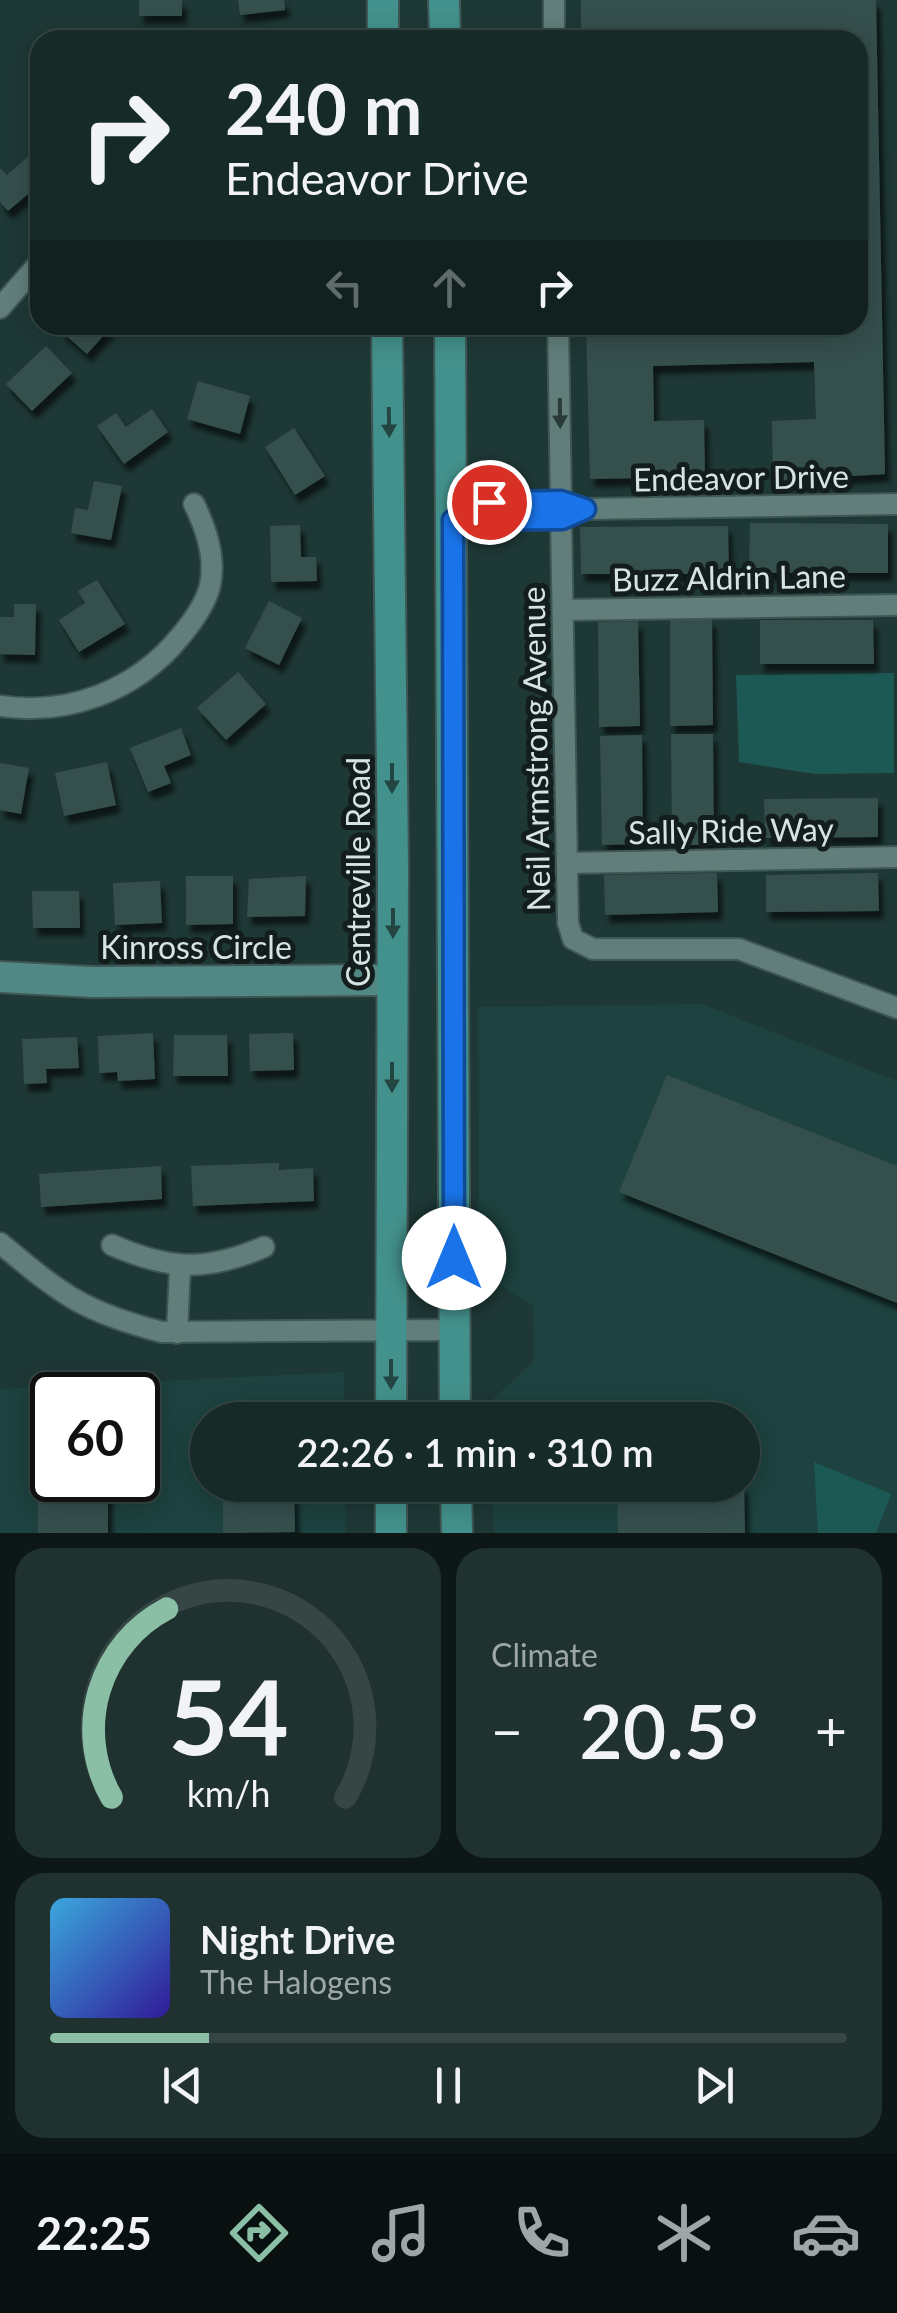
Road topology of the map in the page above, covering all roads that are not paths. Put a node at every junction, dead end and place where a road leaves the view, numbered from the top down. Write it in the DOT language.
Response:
graph roads {
  1 [pos="382,0"];
  2 [pos="444,0"];
  3 [pos="554,0"];
  4 [pos="383,30"];
  5 [pos="445,30"];
  6 [pos="554,30"];
  7 [pos="30,274"];
  8 [pos="0,308"];
  9 [pos="387,335"];
  10 [pos="450,335"];
  11 [pos="558,335"];
  12 [pos="194,504"];
  13 [pos="897,504"];
  14 [pos="561,510"];
  15 [pos="453,511"];
  16 [pos="897,605"];
  17 [pos="563,610"];
  18 [pos="0,706"];
  19 [pos="897,857"];
  20 [pos="567,863"];
  21 [pos="0,976"];
  22 [pos="392,980"];
  23 [pos="896,1003"];
  24 [pos="0,1242"];
  25 [pos="112,1244"];
  26 [pos="264,1248"];
  27 [pos="180,1267"];
  28 [pos="391,1328"];
  29 [pos="454,1330"];
  30 [pos="177,1333"];
  31 [pos="391,1402"];
  32 [pos="455,1402"];
  33 [pos="391,1502"];
  34 [pos="456,1502"];
  35 [pos="391,1533"];
  36 [pos="457,1533"];
  1 -- 4 [label="main road"];
  2 -- 5 [label="main road"];
  3 -- 6 [label="street"];
  7 -- 8 [label="street"];
  9 -- 22 [label="main road, Centreville Road, one-way"];
  10 -- 15 [label="main road"];
  11 -- 14 [label="street, Neil Armstrong Avenue, one-way"];
  12 -- 18 [label="street"];
  13 -- 14 [label="street, Endeavor Drive"];
  14 -- 15 [label="street, Endeavor Drive"];
  14 -- 17 [label="street, Neil Armstrong Avenue"];
  15 -- 29 [label="main road"];
  16 -- 17 [label="street, Buzz Aldrin Lane"];
  17 -- 20 [label="street, Neil Armstrong Avenue"];
  19 -- 20 [label="street, Sally Ride Way"];
  20 -- 23 [label="street, Neil Armstrong Avenue"];
  21 -- 22 [label="street, Kinross Circle"];
  22 -- 28 [label="main road, Centreville Road, one-way"];
  24 -- 30 [label="street"];
  25 -- 27 [label="street"];
  26 -- 27 [label="street"];
  27 -- 30 [label="street"];
  28 -- 29 [label="street"];
  28 -- 30 [label="street"];
  28 -- 31 [label="main road, Centreville Road, one-way"];
  29 -- 32 [label="main road"];
  33 -- 35 [label="main road"];
  34 -- 36 [label="main road"];
}
